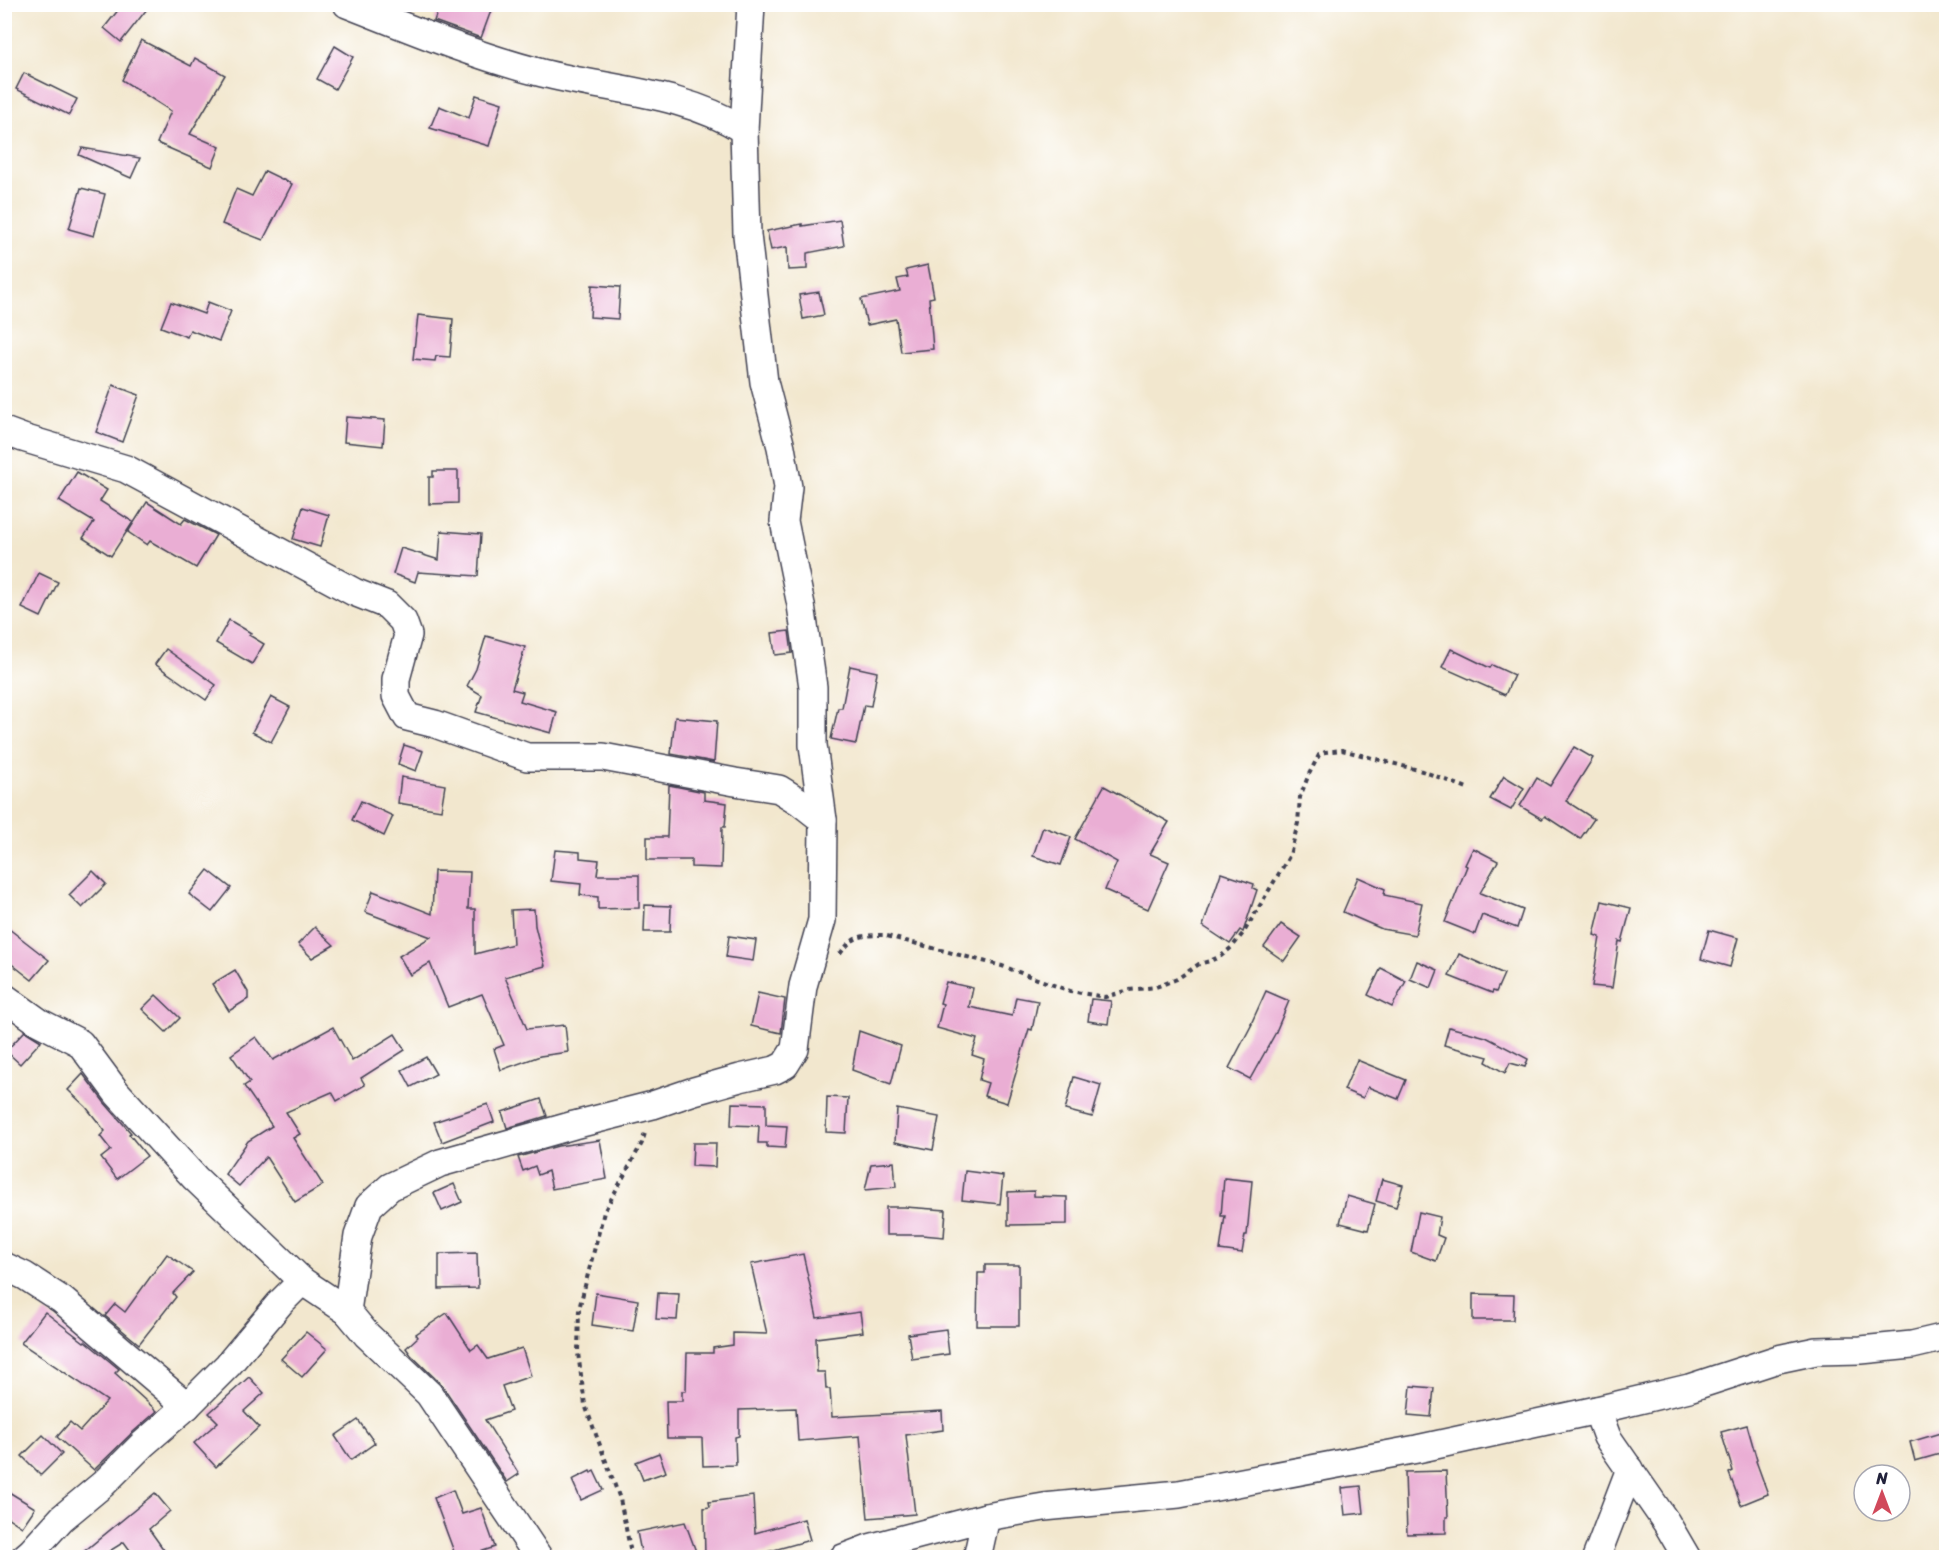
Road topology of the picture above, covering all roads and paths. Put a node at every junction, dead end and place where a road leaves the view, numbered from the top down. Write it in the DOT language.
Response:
graph roads {
  1 [pos="347,4"];
  2 [pos="751,4"];
  3 [pos="744,130"];
  4 [pos="4,431"];
  5 [pos="1470,789"];
  6 [pos="823,820"];
  7 [pos="838,957"];
  8 [pos="4,997"];
  9 [pos="653,1105"];
  10 [pos="4,1266"];
  11 [pos="302,1281"];
  12 [pos="347,1311"];
  13 [pos="1947,1337"];
  14 [pos="187,1406"];
  15 [pos="1598,1410"];
  16 [pos="1630,1469"];
  17 [pos="987,1517"];
  18 [pos="24,1557"];
  19 [pos="539,1557"];
  20 [pos="632,1557"];
  21 [pos="843,1557"];
  22 [pos="977,1557"];
  23 [pos="1596,1557"];
  24 [pos="1687,1557"];
  1 -- 3 [label="street"];
  2 -- 3 [label="street"];
  3 -- 6 [label="street"];
  4 -- 6 [label="street"];
  5 -- 7 [label="path"];
  6 -- 9 [label="street"];
  8 -- 11 [label="street"];
  9 -- 12 [label="street"];
  9 -- 20 [label="path"];
  10 -- 14 [label="street"];
  11 -- 12 [label="street"];
  11 -- 14 [label="street"];
  12 -- 19 [label="street"];
  13 -- 15 [label="street"];
  14 -- 18 [label="street"];
  15 -- 16 [label="street"];
  15 -- 17 [label="street"];
  16 -- 23 [label="street"];
  16 -- 24 [label="street"];
  17 -- 21 [label="street"];
  17 -- 22 [label="street"];
}
